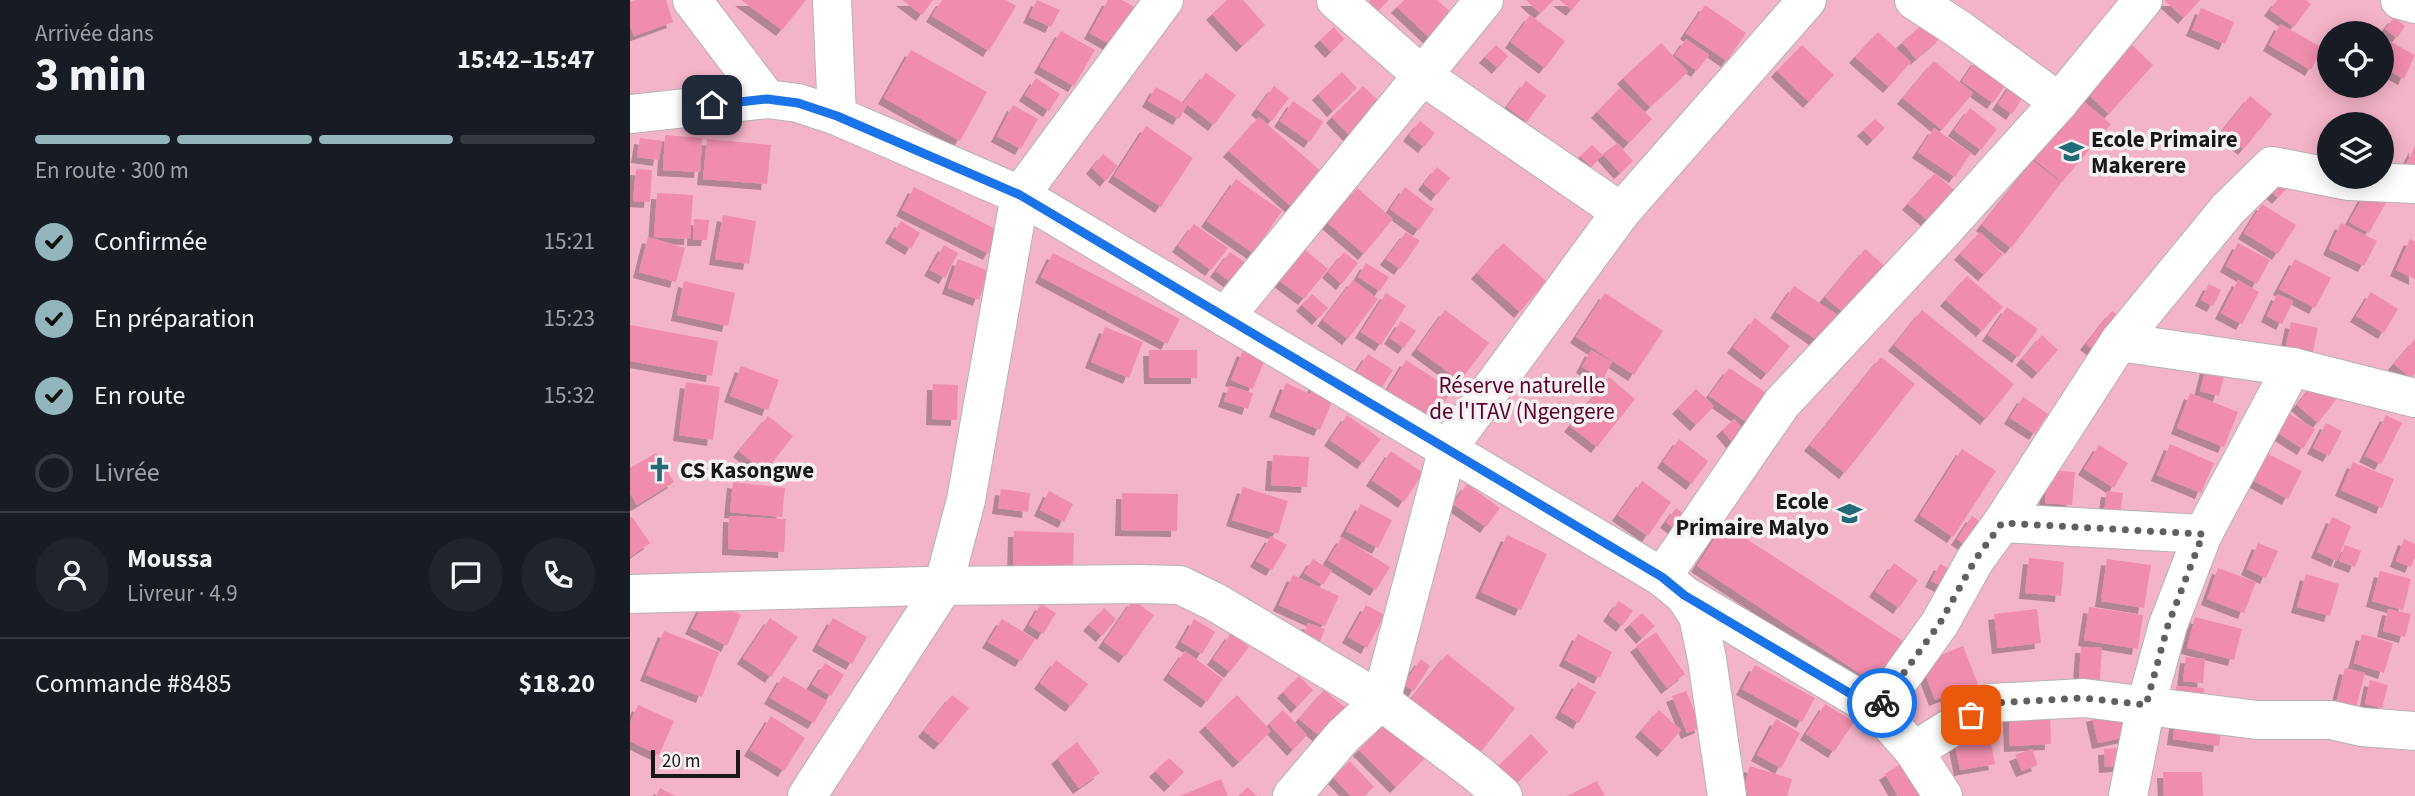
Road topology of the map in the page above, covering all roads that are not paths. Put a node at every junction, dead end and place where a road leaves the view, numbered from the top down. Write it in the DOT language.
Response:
graph roads {
  1 [pos="692,0"];
  2 [pos="832,0"];
  3 [pos="1162,0"];
  4 [pos="1336,0"];
  5 [pos="1484,0"];
  6 [pos="1807,0"];
  7 [pos="1914,0"];
  8 [pos="2143,0"];
  9 [pos="2400,0"];
  10 [pos="2415,4"];
  11 [pos="1423,76"];
  12 [pos="767,99"];
  13 [pos="2059,102"];
  14 [pos="630,114"];
  15 [pos="837,116"];
  16 [pos="2415,184"];
  17 [pos="1020,195"];
  18 [pos="1621,212"];
  19 [pos="1225,317"];
  20 [pos="2119,342"];
  21 [pos="2292,367"];
  22 [pos="2413,395"];
  23 [pos="1448,448"];
  24 [pos="2002,523"];
  25 [pos="2203,534"];
  26 [pos="1673,586"];
  27 [pos="943,587"];
  28 [pos="630,593"];
  29 [pos="1381,701"];
  30 [pos="2146,705"];
  31 [pos="1878,710"];
  32 [pos="2415,731"];
  33 [pos="1914,751"];
  34 [pos="807,796"];
  35 [pos="1292,796"];
  36 [pos="1503,796"];
  37 [pos="1727,796"];
  38 [pos="1943,796"];
  39 [pos="2128,796"];
  1 -- 12 [label="street"];
  2 -- 15 [label="street"];
  3 -- 17 [label="street"];
  4 -- 11 [label="street"];
  5 -- 11 [label="street"];
  6 -- 18 [label="street"];
  7 -- 13 [label="street"];
  8 -- 13 [label="street"];
  9 -- 10 [label="street"];
  11 -- 18 [label="street"];
  11 -- 19 [label="street"];
  12 -- 14 [label="street"];
  12 -- 15 [label="street"];
  13 -- 26 [label="street"];
  15 -- 17 [label="street"];
  16 -- 20 [label="street"];
  17 -- 19 [label="street"];
  17 -- 27 [label="street"];
  18 -- 23 [label="street"];
  19 -- 23 [label="street"];
  20 -- 21 [label="street"];
  20 -- 24 [label="street"];
  21 -- 22 [label="street"];
  21 -- 25 [label="street"];
  23 -- 26 [label="street"];
  23 -- 29 [label="street"];
  24 -- 25 [label="street"];
  24 -- 31 [label="street"];
  25 -- 30 [label="street"];
  26 -- 31 [label="street"];
  26 -- 37 [label="street"];
  27 -- 28 [label="street"];
  27 -- 29 [label="street"];
  27 -- 34 [label="street"];
  29 -- 35 [label="street"];
  29 -- 36 [label="street"];
  30 -- 32 [label="street"];
  30 -- 33 [label="street"];
  30 -- 39 [label="street"];
  31 -- 33 [label="street"];
  33 -- 38 [label="street"];
}
